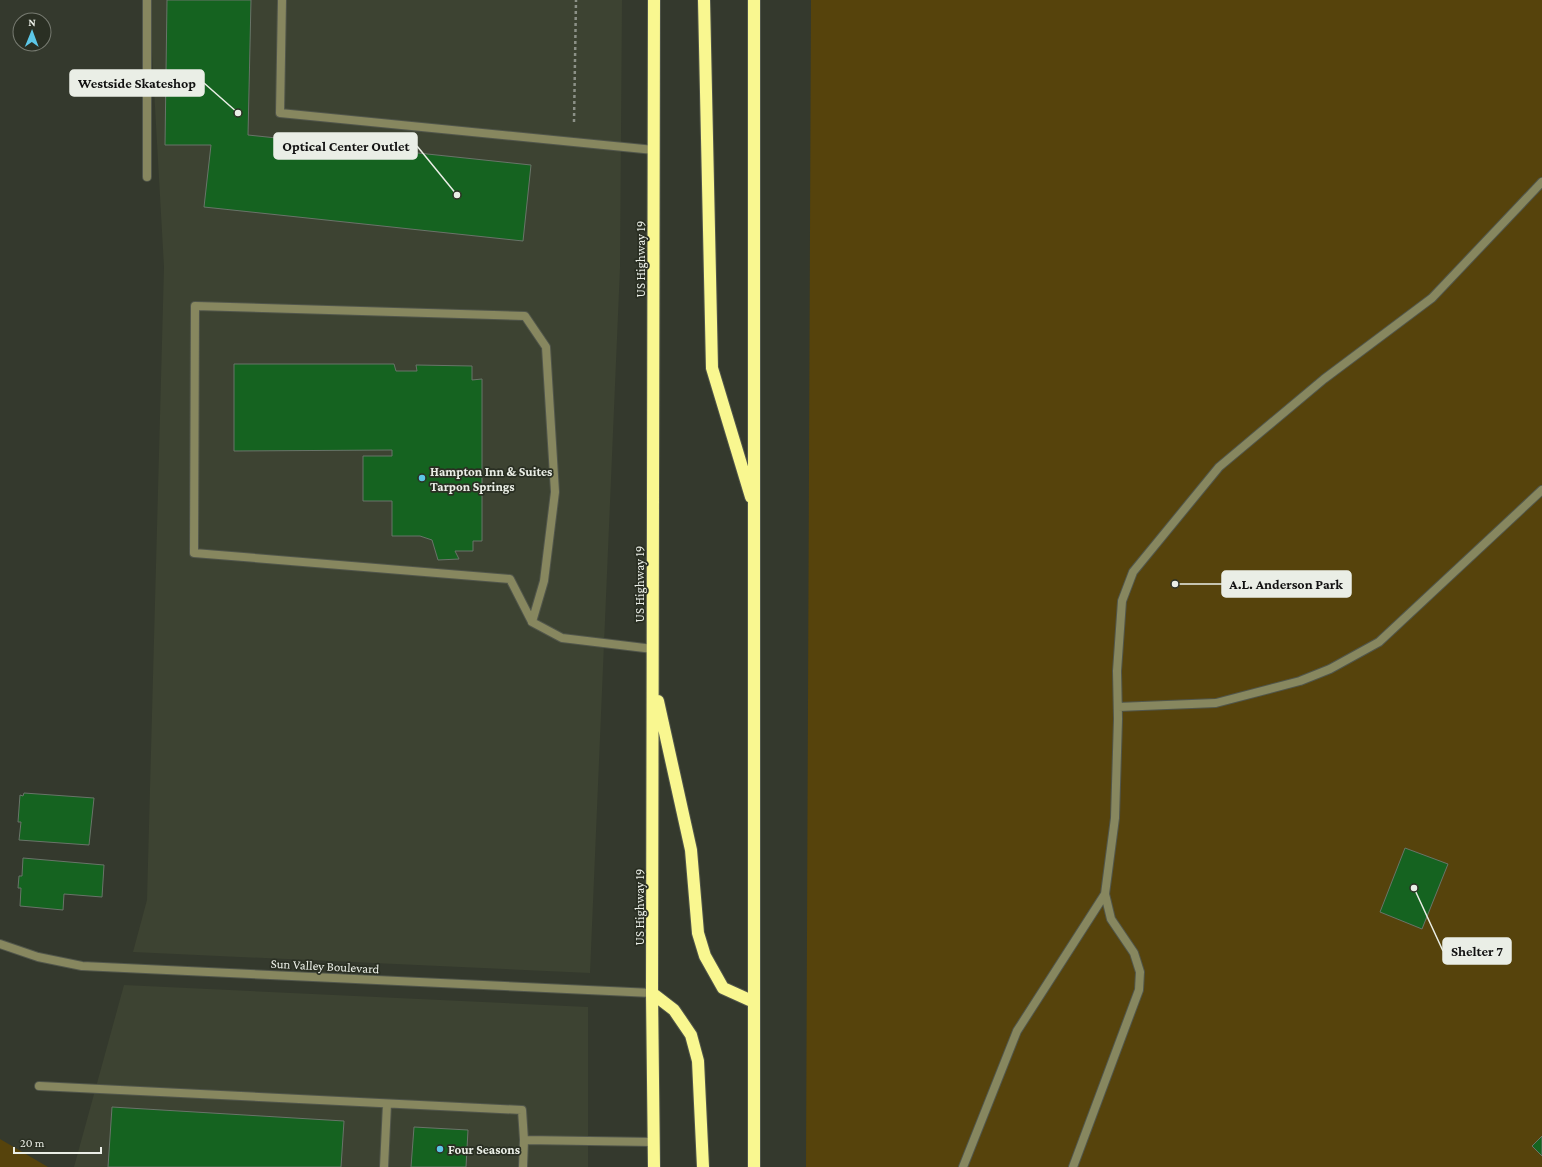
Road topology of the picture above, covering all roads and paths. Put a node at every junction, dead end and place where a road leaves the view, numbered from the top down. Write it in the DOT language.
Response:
graph roads {
  1 [pos="147,0"];
  2 [pos="282,0"];
  3 [pos="576,0"];
  4 [pos="654,0"];
  5 [pos="704,0"];
  6 [pos="754,0"];
  7 [pos="574,141"];
  8 [pos="654,150"];
  9 [pos="147,177"];
  10 [pos="1542,182"];
  11 [pos="1542,490"];
  12 [pos="755,510"];
  13 [pos="532,622"];
  14 [pos="653,649"];
  15 [pos="653,678"];
  16 [pos="1118,707"];
  17 [pos="1105,894"];
  18 [pos="0,944"];
  19 [pos="652,993"];
  20 [pos="754,1002"];
  21 [pos="38,1086"];
  22 [pos="388,1104"];
  23 [pos="524,1140"];
  24 [pos="654,1142"];
  25 [pos="384,1167"];
  26 [pos="523,1167"];
  27 [pos="654,1167"];
  28 [pos="703,1167"];
  29 [pos="754,1167"];
  30 [pos="962,1167"];
  31 [pos="1073,1167"];
  1 -- 9 [label="street"];
  2 -- 7 [label="street"];
  3 -- 7 [label="path"];
  4 -- 8 [label="highway, US Highway 19"];
  5 -- 12 [label="highway"];
  6 -- 12 [label="highway"];
  7 -- 8 [label="street"];
  8 -- 14 [label="highway, US Highway 19"];
  10 -- 16 [label="street"];
  11 -- 16 [label="street"];
  12 -- 20 [label="highway"];
  13 -- 13 [label="street"];
  13 -- 14 [label="street"];
  14 -- 15 [label="highway, US Highway 19"];
  15 -- 19 [label="highway, US Highway 19"];
  15 -- 20 [label="highway"];
  16 -- 17 [label="street"];
  17 -- 30 [label="street"];
  17 -- 31 [label="street"];
  18 -- 19 [label="street, Sun Valley Boulevard"];
  19 -- 24 [label="highway, US Highway 19"];
  19 -- 28 [label="highway"];
  20 -- 29 [label="highway"];
  21 -- 22 [label="street"];
  22 -- 23 [label="street"];
  22 -- 25 [label="street"];
  23 -- 24 [label="street"];
  23 -- 26 [label="street"];
  24 -- 27 [label="highway, US Highway 19"];
}
